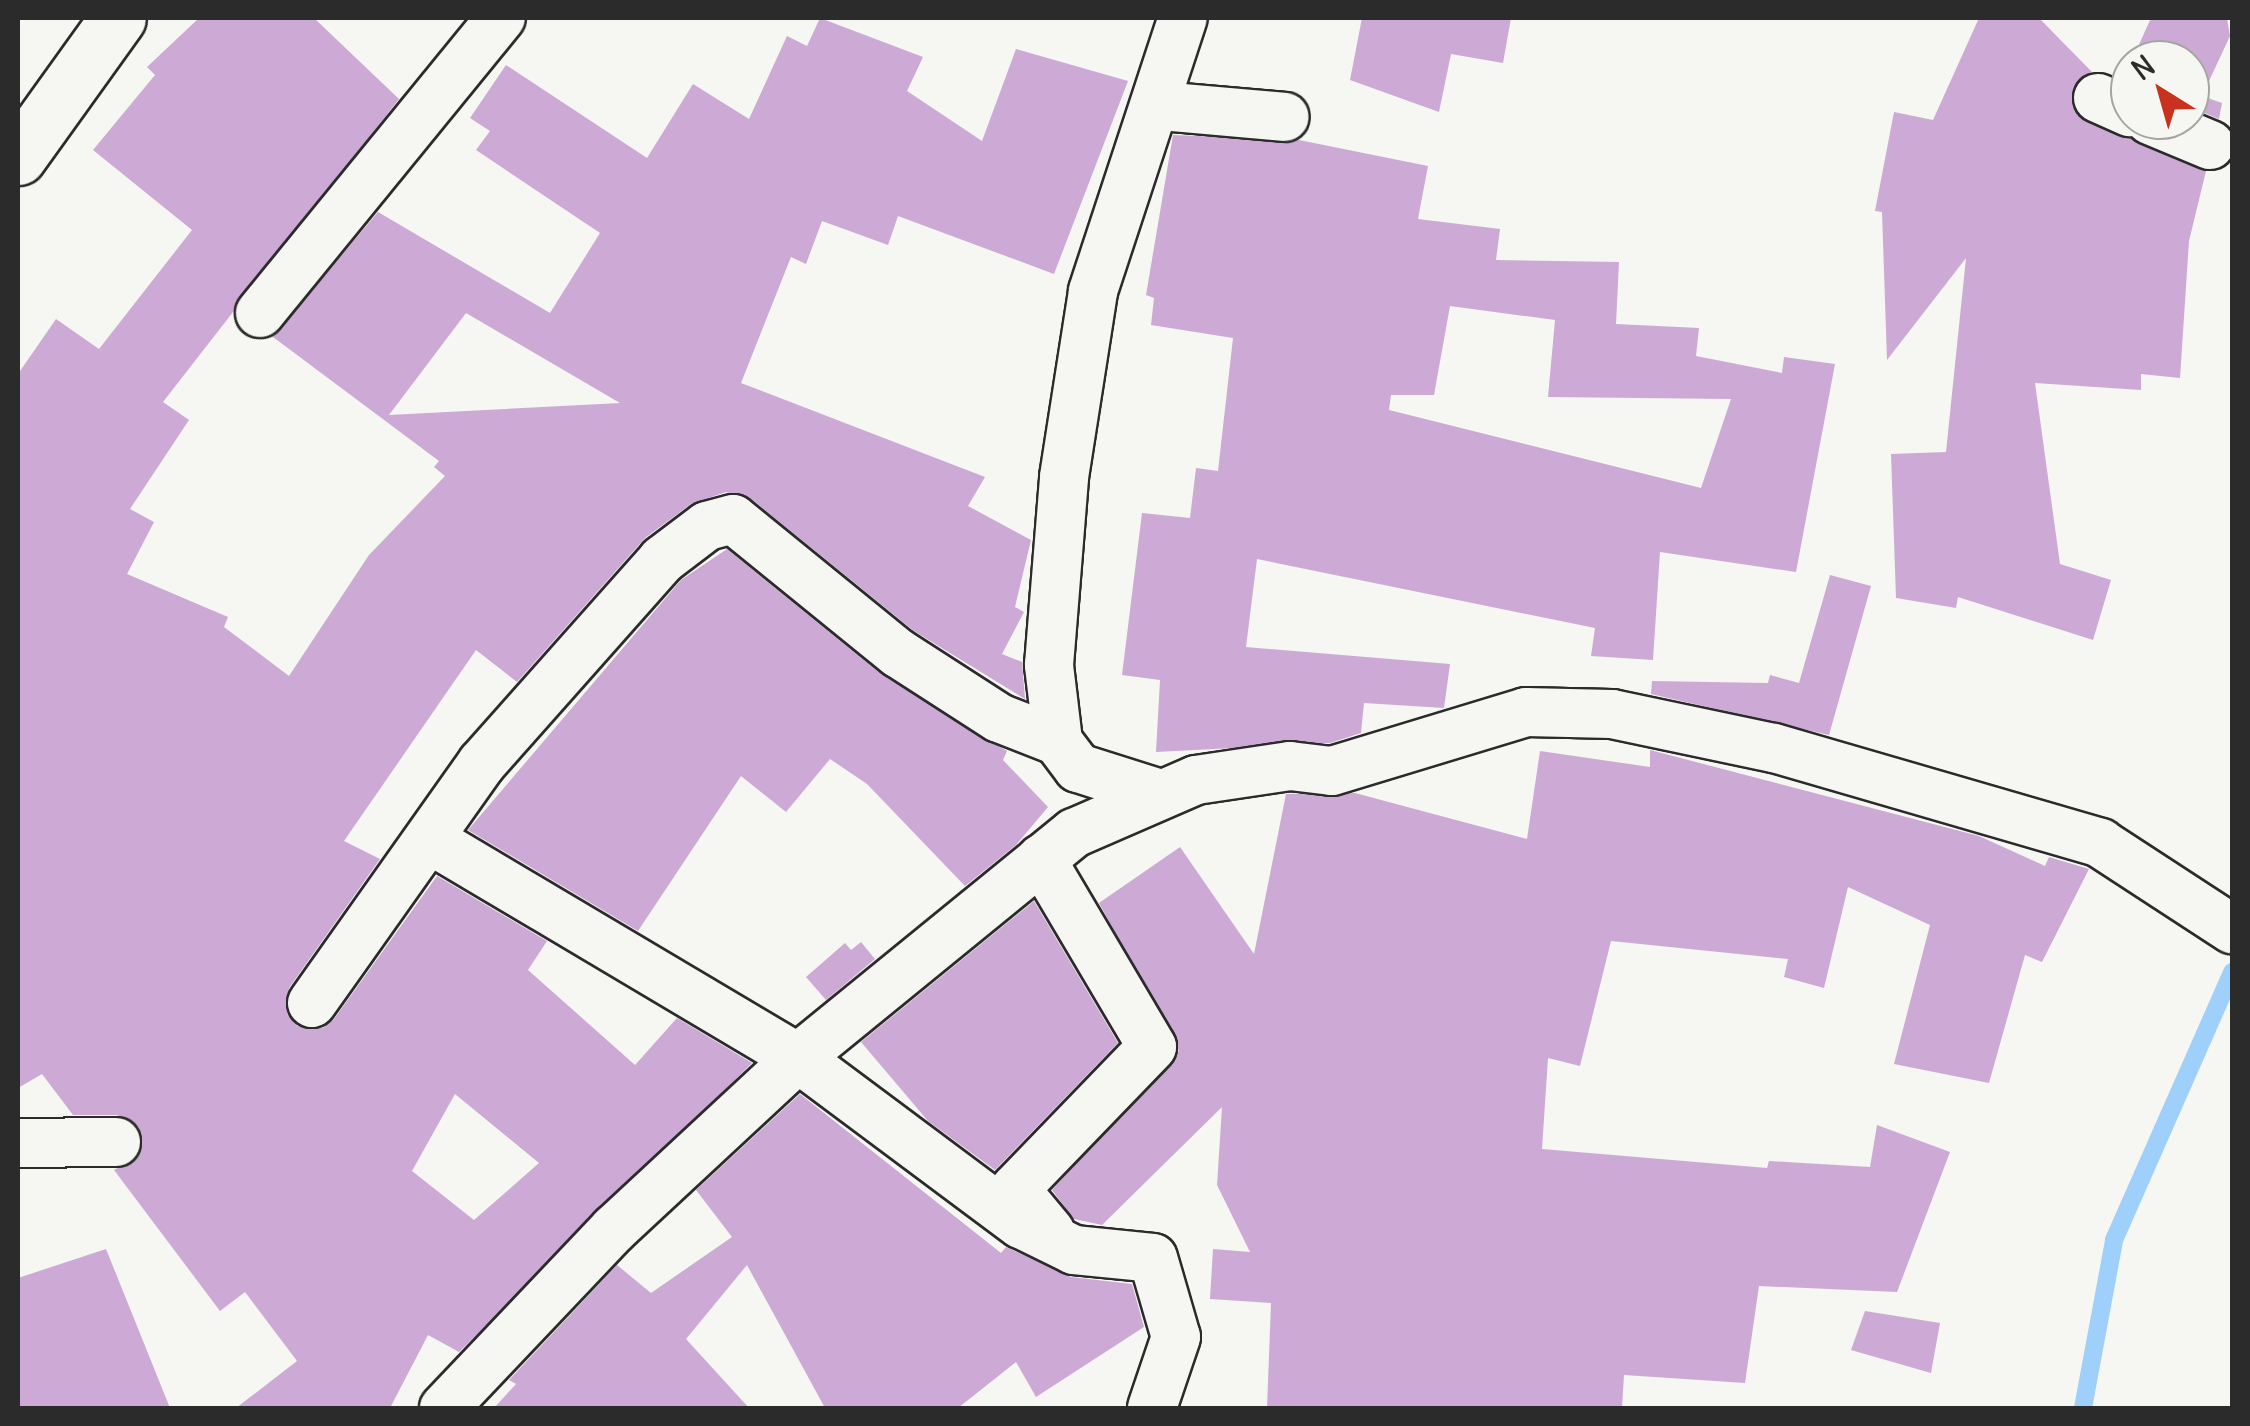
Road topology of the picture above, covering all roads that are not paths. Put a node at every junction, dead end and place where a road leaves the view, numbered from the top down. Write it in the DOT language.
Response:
graph roads {
  1 [pos="118,18"];
  2 [pos="501,18"];
  3 [pos="1183,18"];
  4 [pos="1160,106"];
  5 [pos="1285,118"];
  6 [pos="2196,140"];
  7 [pos="2210,146"];
  8 [pos="18,156"];
  9 [pos="260,313"];
  10 [pos="1058,740"];
  11 [pos="1157,793"];
  12 [pos="429,840"];
  13 [pos="1041,859"];
  14 [pos="2224,924"];
  15 [pos="312,1003"];
  16 [pos="798,1058"];
  17 [pos="116,1142"];
  18 [pos="18,1143"];
  19 [pos="1153,1258"];
  20 [pos="444,1408"];
  21 [pos="1152,1408"];
  1 -- 8 [label="street"];
  2 -- 9 [label="street"];
  3 -- 4 [label="street"];
  4 -- 5 [label="street"];
  4 -- 10 [label="street"];
  6 -- 7 [label="street"];
  10 -- 11 [label="street"];
  10 -- 12 [label="street"];
  11 -- 13 [label="street"];
  11 -- 14 [label="street"];
  12 -- 15 [label="street"];
  12 -- 16 [label="street"];
  13 -- 16 [label="street"];
  13 -- 19 [label="street"];
  16 -- 19 [label="street"];
  16 -- 20 [label="street"];
  17 -- 18 [label="street"];
  19 -- 21 [label="street"];
}
